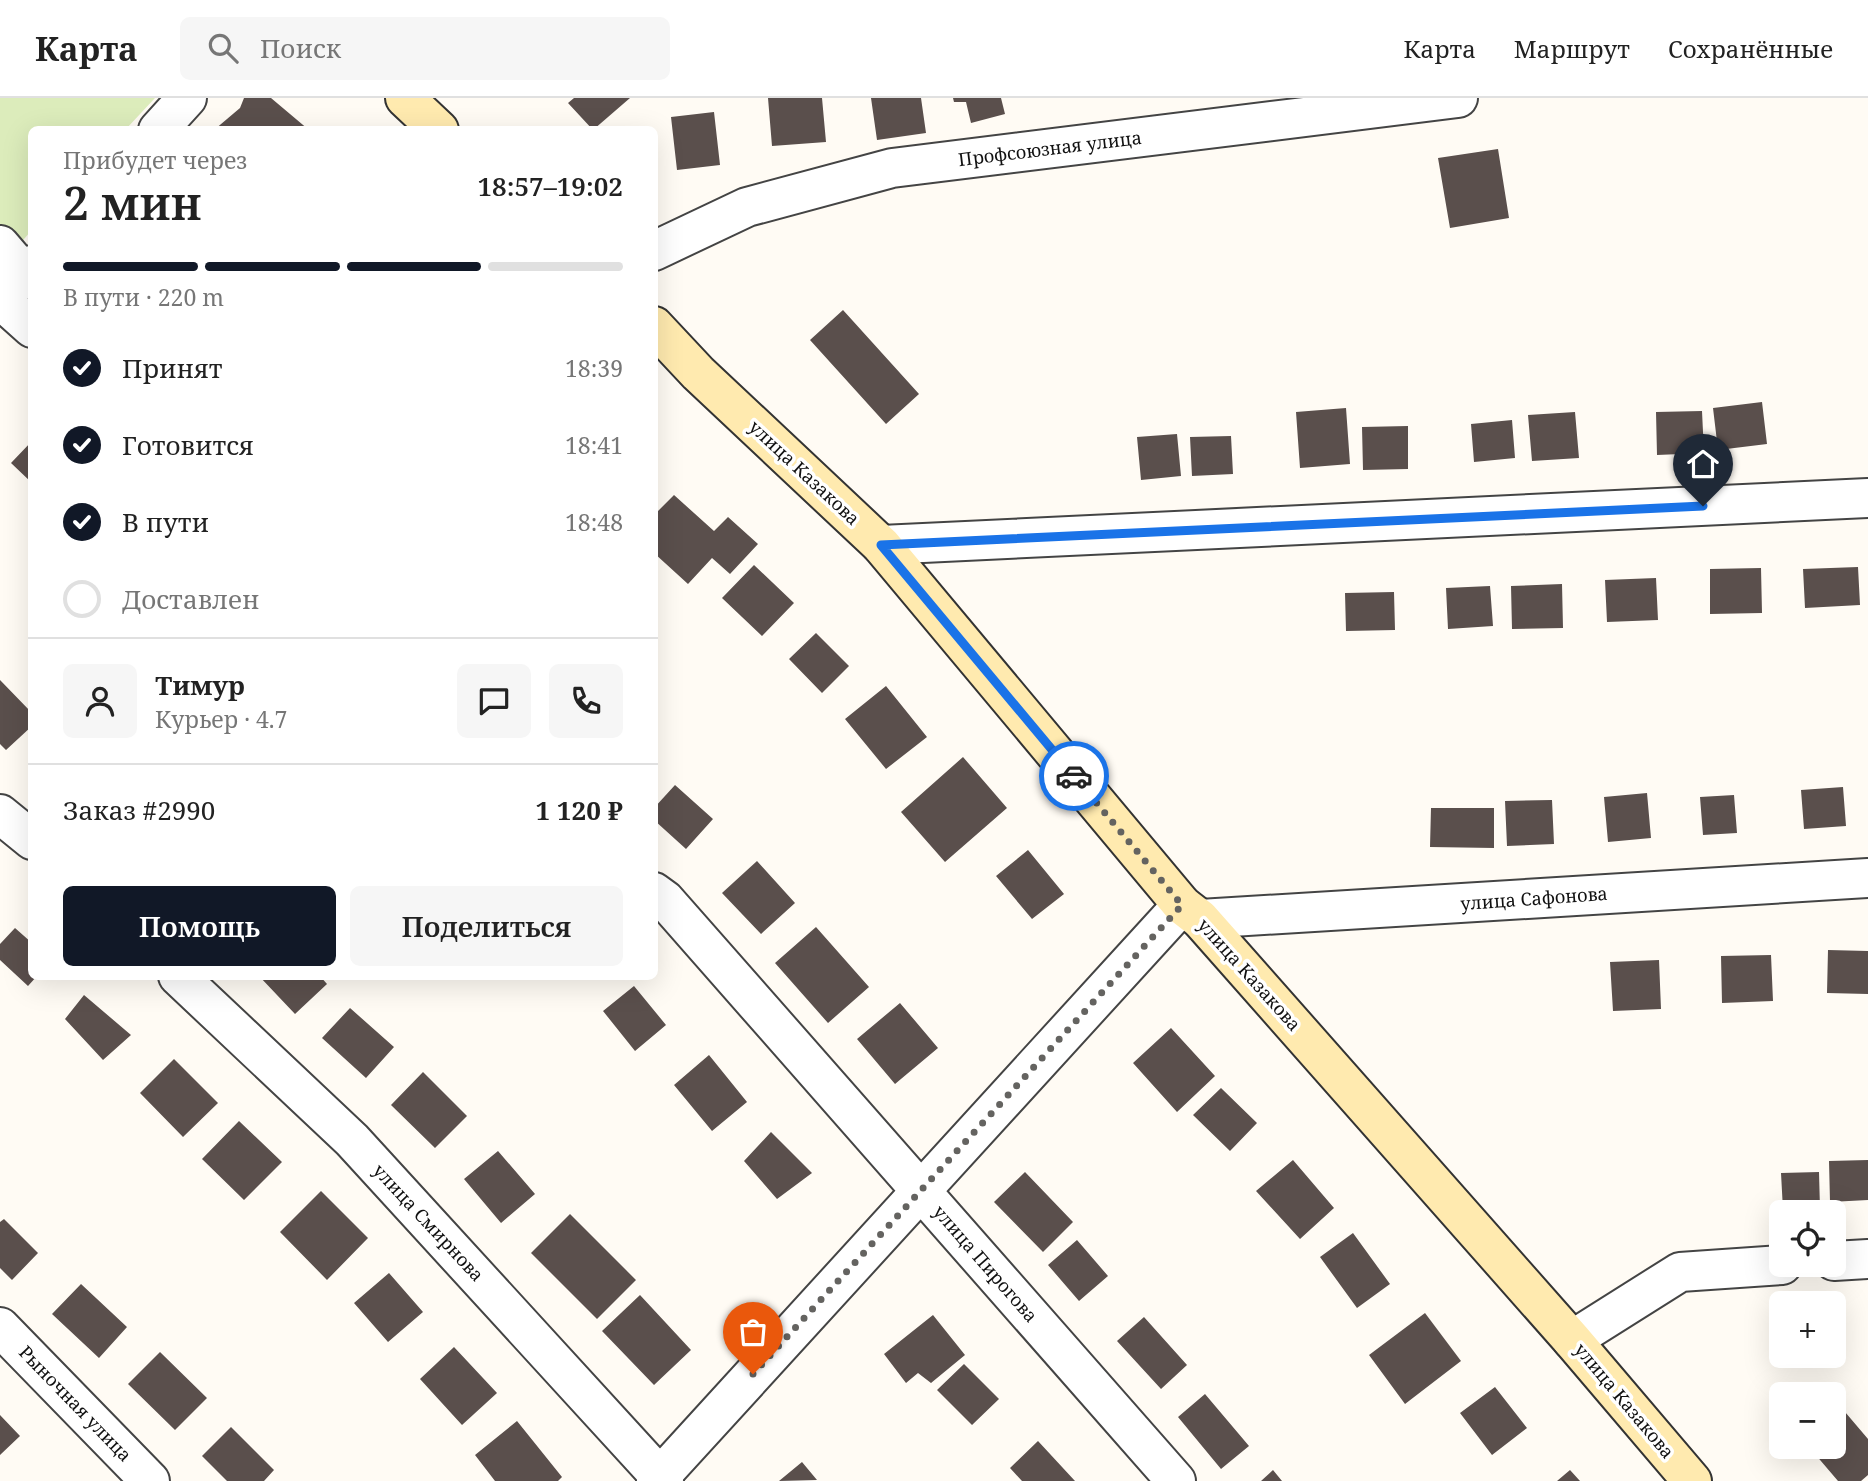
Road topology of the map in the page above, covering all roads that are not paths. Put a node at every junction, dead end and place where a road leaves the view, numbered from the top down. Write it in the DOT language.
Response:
graph roads {
  1 [pos="187,98"];
  2 [pos="405,98"];
  3 [pos="1458,98"];
  4 [pos="162,126"];
  5 [pos="435,126"];
  6 [pos="0,244"];
  7 [pos="658,249"];
  8 [pos="14,285"];
  9 [pos="28,318"];
  10 [pos="658,331"];
  11 [pos="1868,498"];
  12 [pos="881,545"];
  13 [pos="0,814"];
  14 [pos="28,837"];
  15 [pos="1868,878"];
  16 [pos="658,895"];
  17 [pos="1191,912"];
  18 [pos="182,980"];
  19 [pos="920,1190"];
  20 [pos="1868,1259"];
  21 [pos="1846,1260"];
  22 [pos="1769,1266"];
  23 [pos="0,1327"];
  24 [pos="1572,1340"];
  25 [pos="660,1480"];
  26 [pos="149,1481"];
  27 [pos="1176,1481"];
  28 [pos="1692,1481"];
  1 -- 4 [label="street"];
  2 -- 5 [label="main road"];
  3 -- 7 [label="street, Профсоюзная улица"];
  6 -- 8 [label="street"];
  8 -- 9 [label="street"];
  10 -- 12 [label="main road, улица Казакова"];
  11 -- 12 [label="street"];
  12 -- 17 [label="main road, улица Казакова"];
  13 -- 14 [label="street"];
  15 -- 17 [label="street, улица Сафонова"];
  16 -- 19 [label="street, улица Пирогова"];
  17 -- 19 [label="street"];
  17 -- 24 [label="main road, улица Казакова"];
  18 -- 25 [label="street, улица Смирнова"];
  19 -- 25 [label="street"];
  19 -- 27 [label="street, улица Пирогова"];
  20 -- 21 [label="street"];
  22 -- 24 [label="street"];
  23 -- 26 [label="street, Рыночная улица"];
  24 -- 28 [label="main road, улица Казакова"];
}
